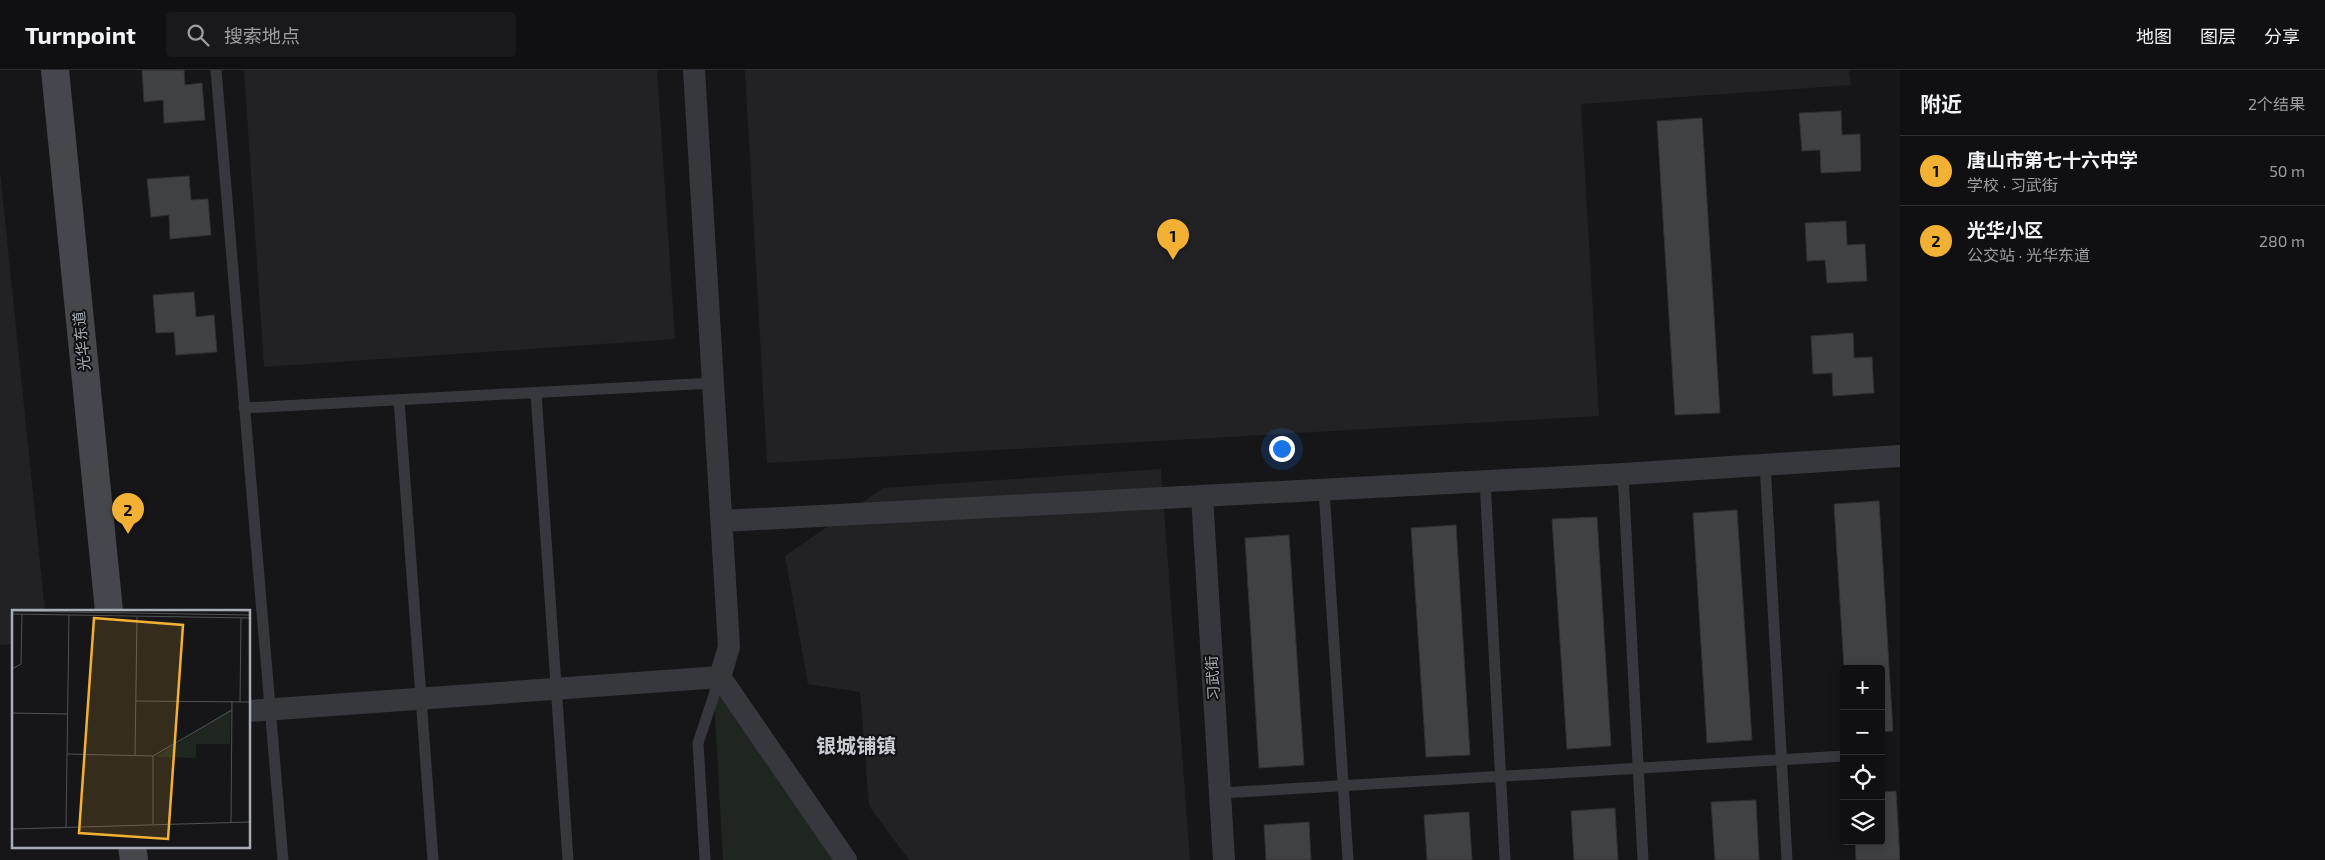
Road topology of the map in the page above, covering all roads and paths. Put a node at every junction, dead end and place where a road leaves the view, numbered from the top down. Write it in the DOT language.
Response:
graph roads {
  1 [pos="55,70"];
  2 [pos="216,70"];
  3 [pos="694,70"];
  4 [pos="714,383"];
  5 [pos="536,393"];
  6 [pos="400,400"];
  7 [pos="244,408"];
  8 [pos="1900,456"];
  9 [pos="1765,464"];
  10 [pos="1623,474"];
  11 [pos="1485,480"];
  12 [pos="1324,489"];
  13 [pos="1202,496"];
  14 [pos="722,520"];
  15 [pos="109,610"];
  16 [pos="720,677"];
  17 [pos="556,689"];
  18 [pos="422,699"];
  19 [pos="259,710"];
  20 [pos="1840,756"];
  21 [pos="1782,760"];
  22 [pos="1638,768"];
  23 [pos="1500,776"];
  24 [pos="1344,786"];
  25 [pos="1220,794"];
  26 [pos="283,860"];
  27 [pos="434,860"];
  28 [pos="568,860"];
  29 [pos="705,860"];
  30 [pos="846,860"];
  31 [pos="1224,860"];
  32 [pos="1348,860"];
  33 [pos="1505,860"];
  34 [pos="1643,860"];
  35 [pos="1787,860"];
  1 -- 15 [label="main road, 光华东道"];
  2 -- 7 [label="lane"];
  3 -- 4 [label="street"];
  4 -- 5 [label="lane"];
  4 -- 14 [label="street"];
  5 -- 6 [label="lane"];
  5 -- 17 [label="lane"];
  6 -- 7 [label="lane"];
  6 -- 18 [label="lane"];
  7 -- 19 [label="lane"];
  8 -- 9 [label="street"];
  9 -- 10 [label="street"];
  9 -- 21 [label="lane"];
  10 -- 11 [label="street"];
  10 -- 22 [label="lane"];
  11 -- 12 [label="street"];
  11 -- 23 [label="lane"];
  12 -- 13 [label="street"];
  12 -- 24 [label="lane"];
  13 -- 14 [label="street"];
  13 -- 25 [label="street, 习武街"];
  14 -- 16 [label="street"];
  16 -- 17 [label="street"];
  16 -- 29 [label="lane"];
  16 -- 30 [label="street"];
  17 -- 18 [label="street"];
  17 -- 28 [label="lane"];
  18 -- 19 [label="street"];
  18 -- 27 [label="lane"];
  19 -- 26 [label="lane"];
  20 -- 21 [label="lane"];
  21 -- 22 [label="lane"];
  21 -- 35 [label="lane"];
  22 -- 23 [label="lane"];
  22 -- 34 [label="lane"];
  23 -- 24 [label="lane"];
  23 -- 33 [label="lane"];
  24 -- 25 [label="lane"];
  24 -- 32 [label="lane"];
  25 -- 31 [label="street, 习武街"];
}
